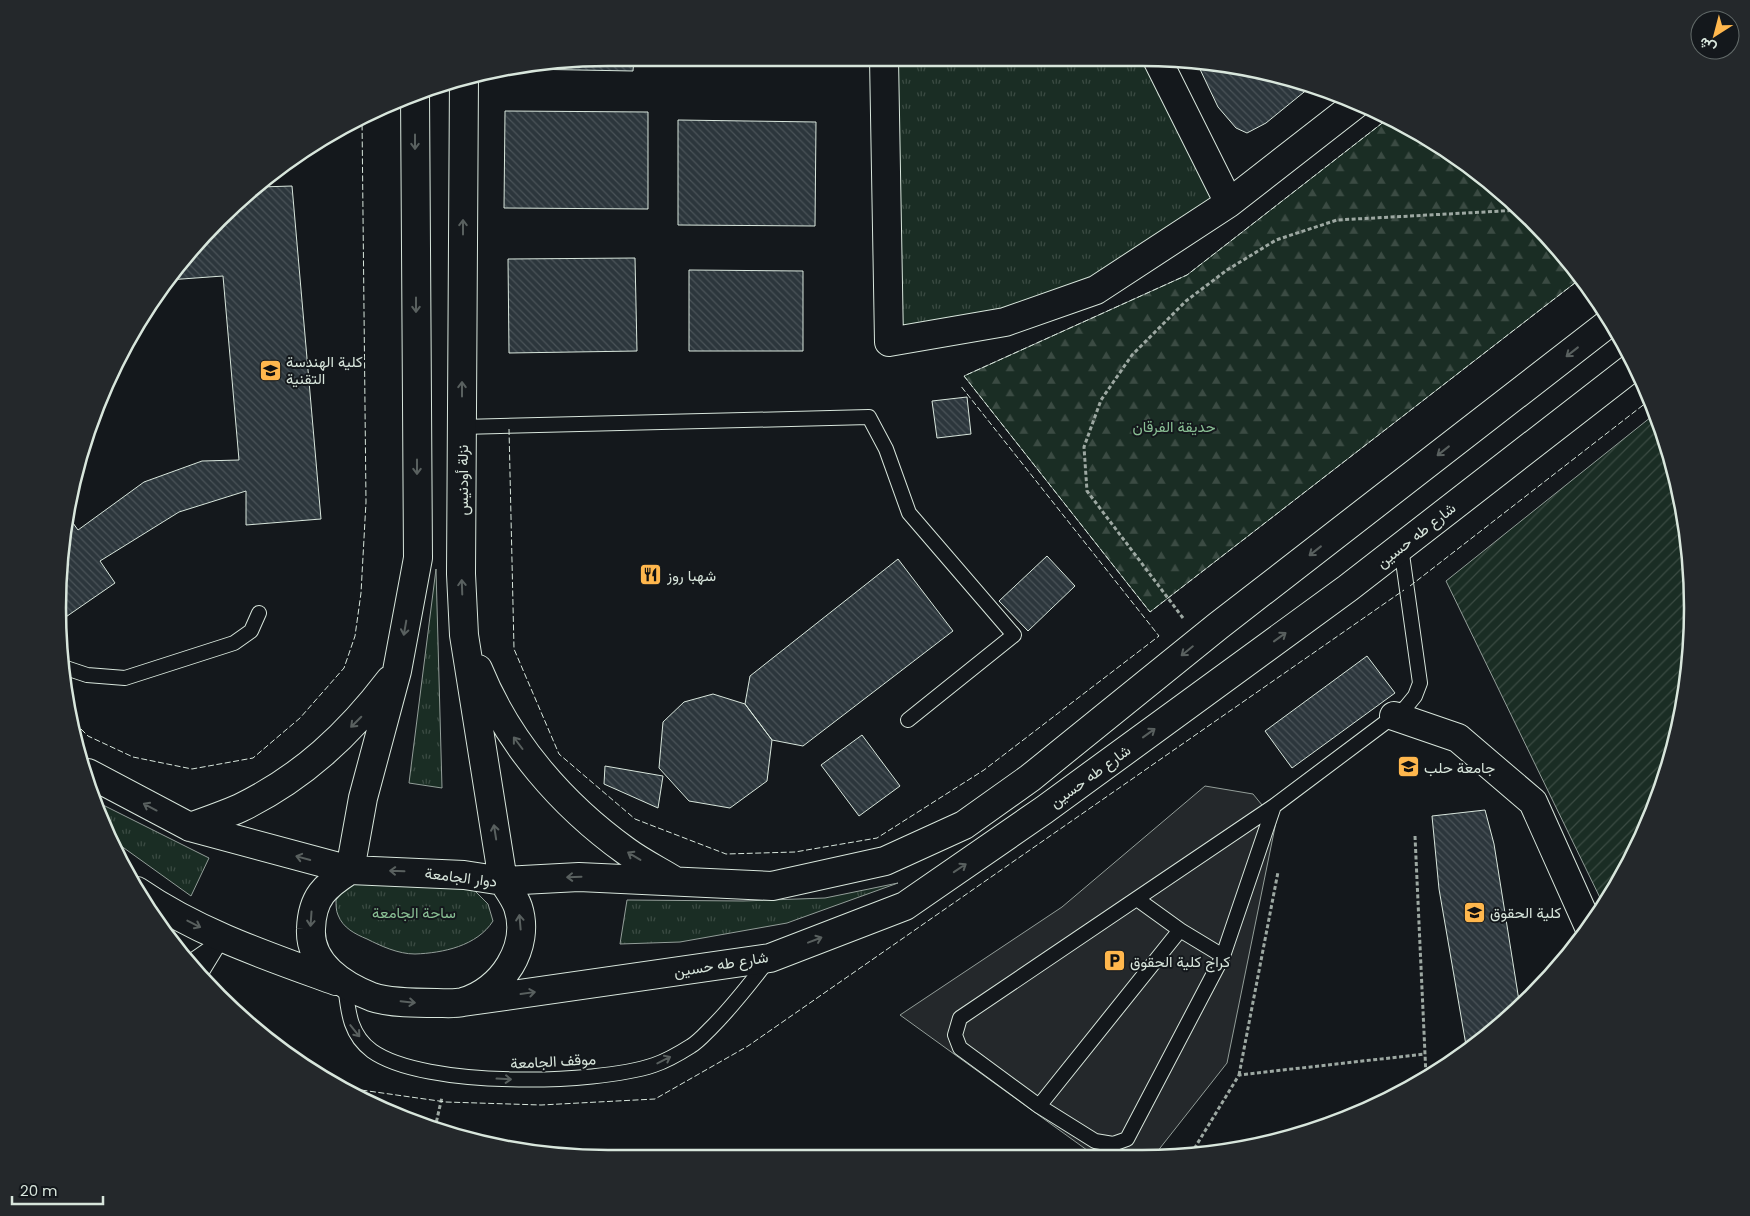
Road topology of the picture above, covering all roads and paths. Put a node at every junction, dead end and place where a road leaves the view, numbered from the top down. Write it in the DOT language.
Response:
graph roads {
  1 [pos="884,66"];
  2 [pos="1161,67"];
  3 [pos="464,86"];
  4 [pos="415,102"];
  5 [pos="1351,108"];
  6 [pos="1229,203"];
  7 [pos="1509,211"];
  8 [pos="1604,326"];
  9 [pos="1629,370"];
  10 [pos="462,427"];
  11 [pos="1401,547"];
  12 [pos="259,613"];
  13 [pos="464,635"];
  14 [pos="1200,641"];
  15 [pos="70,669"];
  16 [pos="397,671"];
  17 [pos="1394,716"];
  18 [pos="908,720"];
  19 [pos="93,776"];
  20 [pos="1274,806"];
  21 [pos="190,827"];
  22 [pos="1415,836"];
  23 [pos="350,870"];
  24 [pos="1278,870"];
  25 [pos="503,880"];
  26 [pos="676,880"];
  27 [pos="1137,899"];
  28 [pos="154,902"];
  29 [pos="1586,918"];
  30 [pos="1180,930"];
  31 [pos="222,939"];
  32 [pos="1223,956"];
  33 [pos="195,958"];
  34 [pos="770,958"];
  35 [pos="204,968"];
  36 [pos="345,984"];
  37 [pos="463,1002"];
  38 [pos="1425,1054"];
  39 [pos="1426,1069"];
  40 [pos="447,1073"];
  41 [pos="1239,1075"];
  42 [pos="1039,1106"];
  43 [pos="436,1121"];
  44 [pos="1195,1147"];
  1 -- 6 [label="main road"];
  2 -- 6 [label="main road"];
  10 -- 3 [label="main road, نزلة أودنيس, one-way"];
  4 -- 16 [label="main road, one-way"];
  5 -- 6 [label="main road"];
  7 -- 14 [label="path"];
  8 -- 14 [label="main road, one-way"];
  9 -- 11 [label="main road, شارع طه حسين"];
  13 -- 10 [label="main road, نزلة أودنيس, one-way"];
  10 -- 18 [label="lane"];
  11 -- 17 [label="lane"];
  34 -- 11 [label="main road, شارع طه حسين, one-way"];
  12 -- 15 [label="lane"];
  25 -- 13 [label="main road, نزلة أودنيس, one-way"];
  26 -- 13 [label="main road, one-way"];
  14 -- 26 [label="main road, one-way"];
  16 -- 21 [label="main road, one-way"];
  16 -- 23 [label="main road"];
  17 -- 20 [label="lane"];
  17 -- 29 [label="main road"];
  21 -- 19 [label="main road, one-way"];
  20 -- 27 [label="lane"];
  20 -- 32 [label="lane"];
  23 -- 21 [label="main road, one-way"];
  22 -- 38 [label="path"];
  25 -- 23 [label="main road, دوار الجامعة, one-way"];
  23 -- 36 [label="main road, دوار الجامعة, one-way"];
  24 -- 41 [label="path"];
  26 -- 25 [label="main road, one-way"];
  37 -- 25 [label="main road, دوار الجامعة, one-way"];
  27 -- 30 [label="lane"];
  27 -- 42 [label="lane"];
  28 -- 31 [label="main road, one-way"];
  30 -- 32 [label="lane"];
  30 -- 42 [label="lane"];
  31 -- 33 [label="lane"];
  31 -- 35 [label="lane"];
  31 -- 36 [label="main road"];
  32 -- 42 [label="lane"];
  37 -- 34 [label="main road, شارع طه حسين, one-way"];
  40 -- 34 [label="lane, موقف الجامعة, one-way"];
  36 -- 37 [label="main road, دوار الجامعة, one-way"];
  36 -- 40 [label="lane, موقف الجامعة, one-way"];
  38 -- 39 [label="path"];
  38 -- 41 [label="path"];
  40 -- 43 [label="path"];
  41 -- 44 [label="path"];
}
